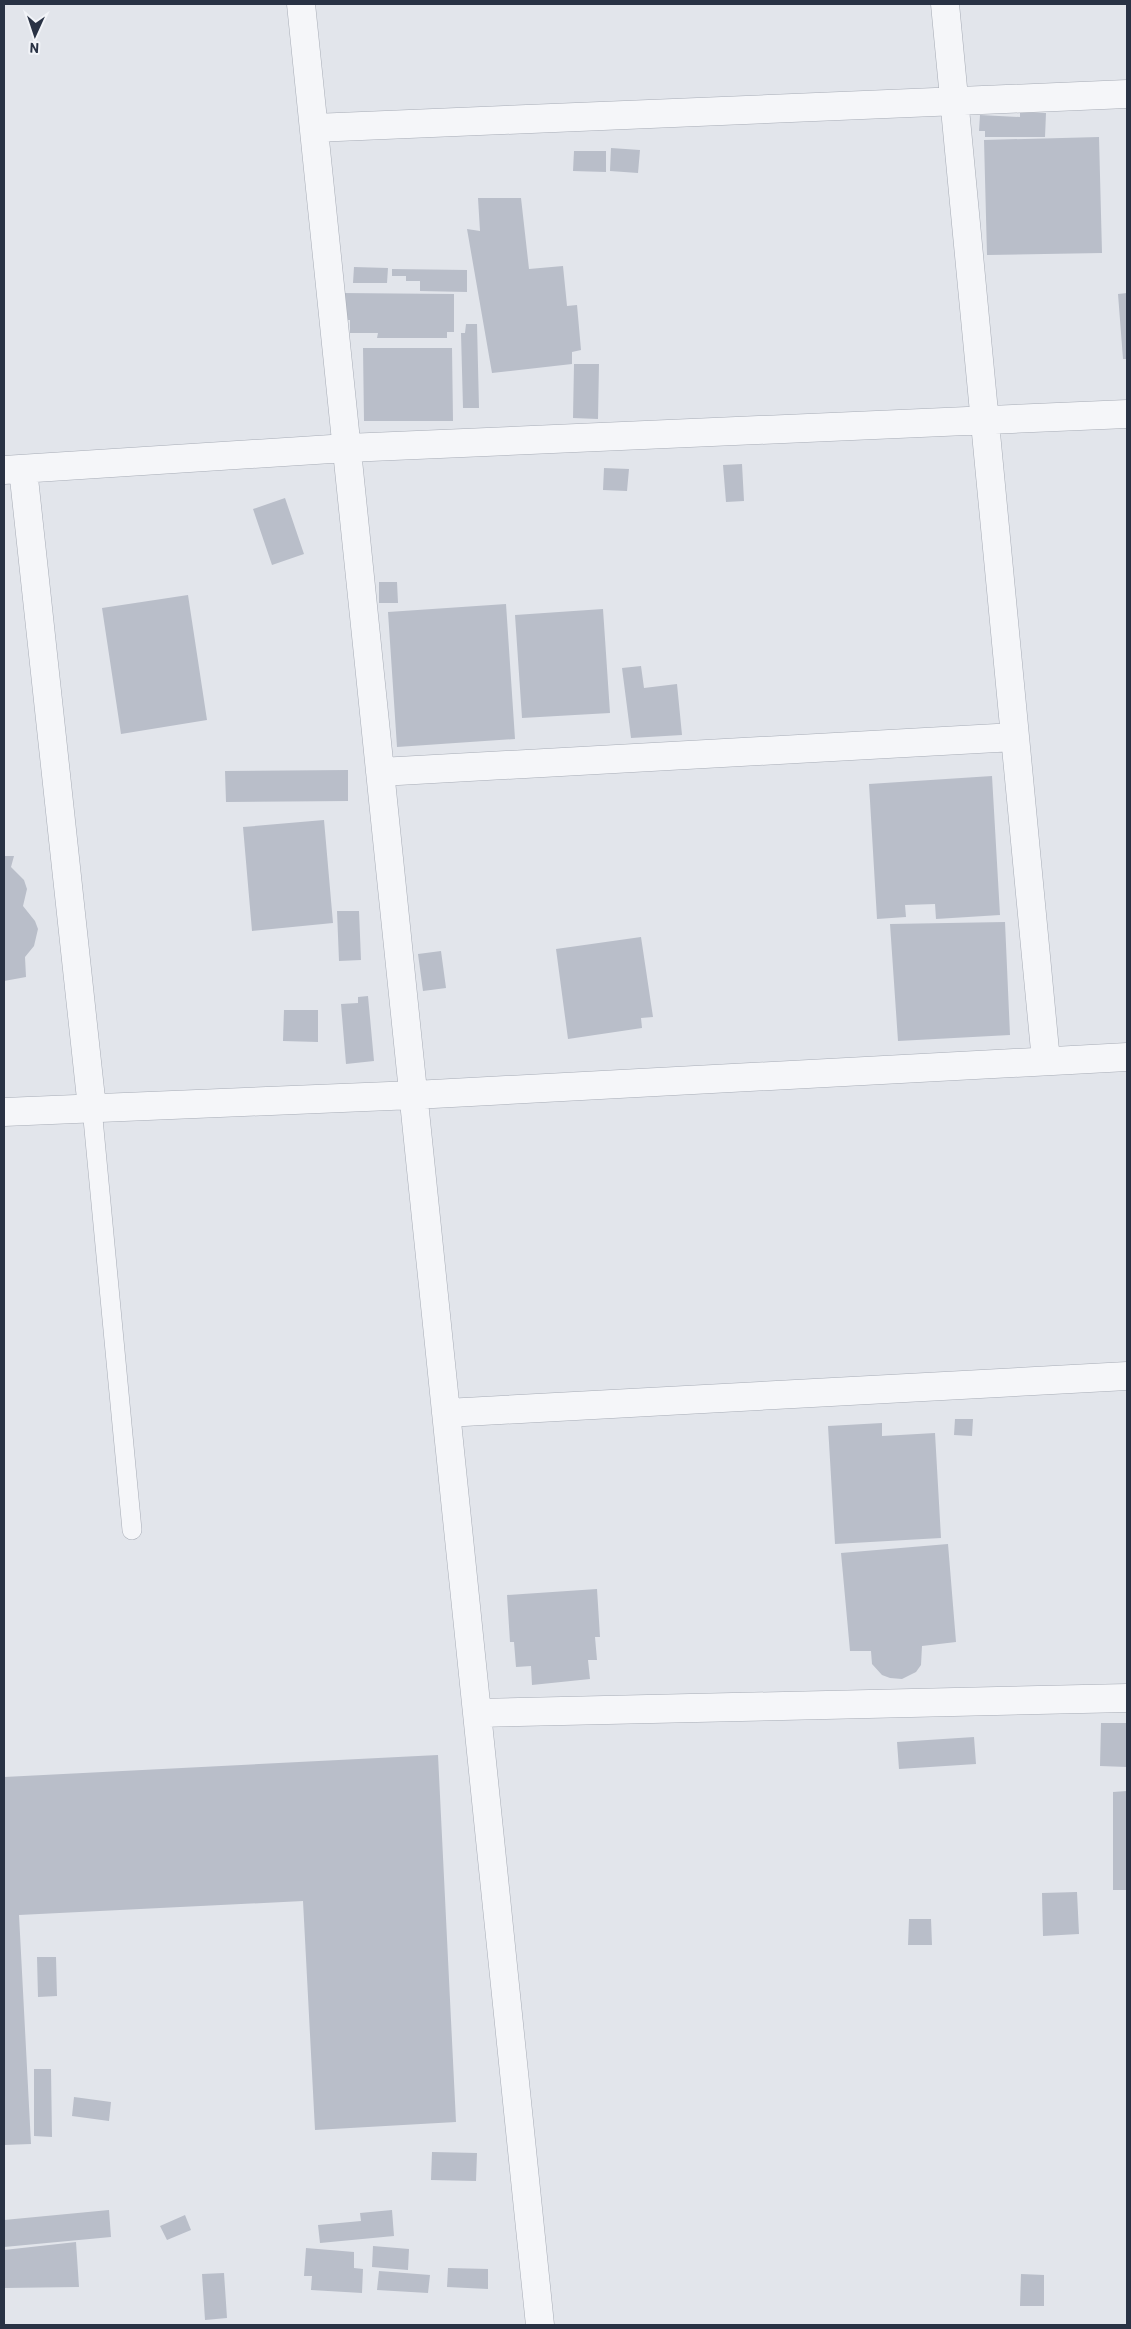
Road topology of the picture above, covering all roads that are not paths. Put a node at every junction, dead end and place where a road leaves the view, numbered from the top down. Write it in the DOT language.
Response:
graph roads {
  1 [pos="301,4"];
  2 [pos="945,4"];
  3 [pos="1127,94"];
  4 [pos="956,101"];
  5 [pos="314,128"];
  6 [pos="1127,414"];
  7 [pos="986,420"];
  8 [pos="347,448"];
  9 [pos="13,469"];
  10 [pos="1016,737"];
  11 [pos="380,772"];
  12 [pos="1127,1057"];
  13 [pos="1046,1061"];
  14 [pos="414,1095"];
  15 [pos="92,1108"];
  16 [pos="4,1112"];
  17 [pos="1127,1376"];
  18 [pos="446,1413"];
  19 [pos="132,1530"];
  20 [pos="1127,1698"];
  21 [pos="477,1713"];
  22 [pos="540,2325"];
  1 -- 5 [label="street"];
  2 -- 4 [label="street"];
  3 -- 4 [label="street"];
  4 -- 5 [label="street"];
  4 -- 7 [label="street"];
  5 -- 8 [label="street"];
  6 -- 7 [label="street"];
  7 -- 8 [label="street"];
  7 -- 10 [label="street"];
  8 -- 9 [label="street"];
  8 -- 11 [label="street"];
  9 -- 15 [label="street"];
  10 -- 11 [label="street"];
  10 -- 13 [label="street"];
  11 -- 14 [label="street"];
  12 -- 13 [label="street"];
  13 -- 14 [label="street"];
  14 -- 15 [label="street"];
  14 -- 18 [label="street"];
  15 -- 16 [label="street"];
  15 -- 19 [label="lane"];
  17 -- 18 [label="street"];
  18 -- 21 [label="street"];
  20 -- 21 [label="street"];
  21 -- 22 [label="street"];
}
